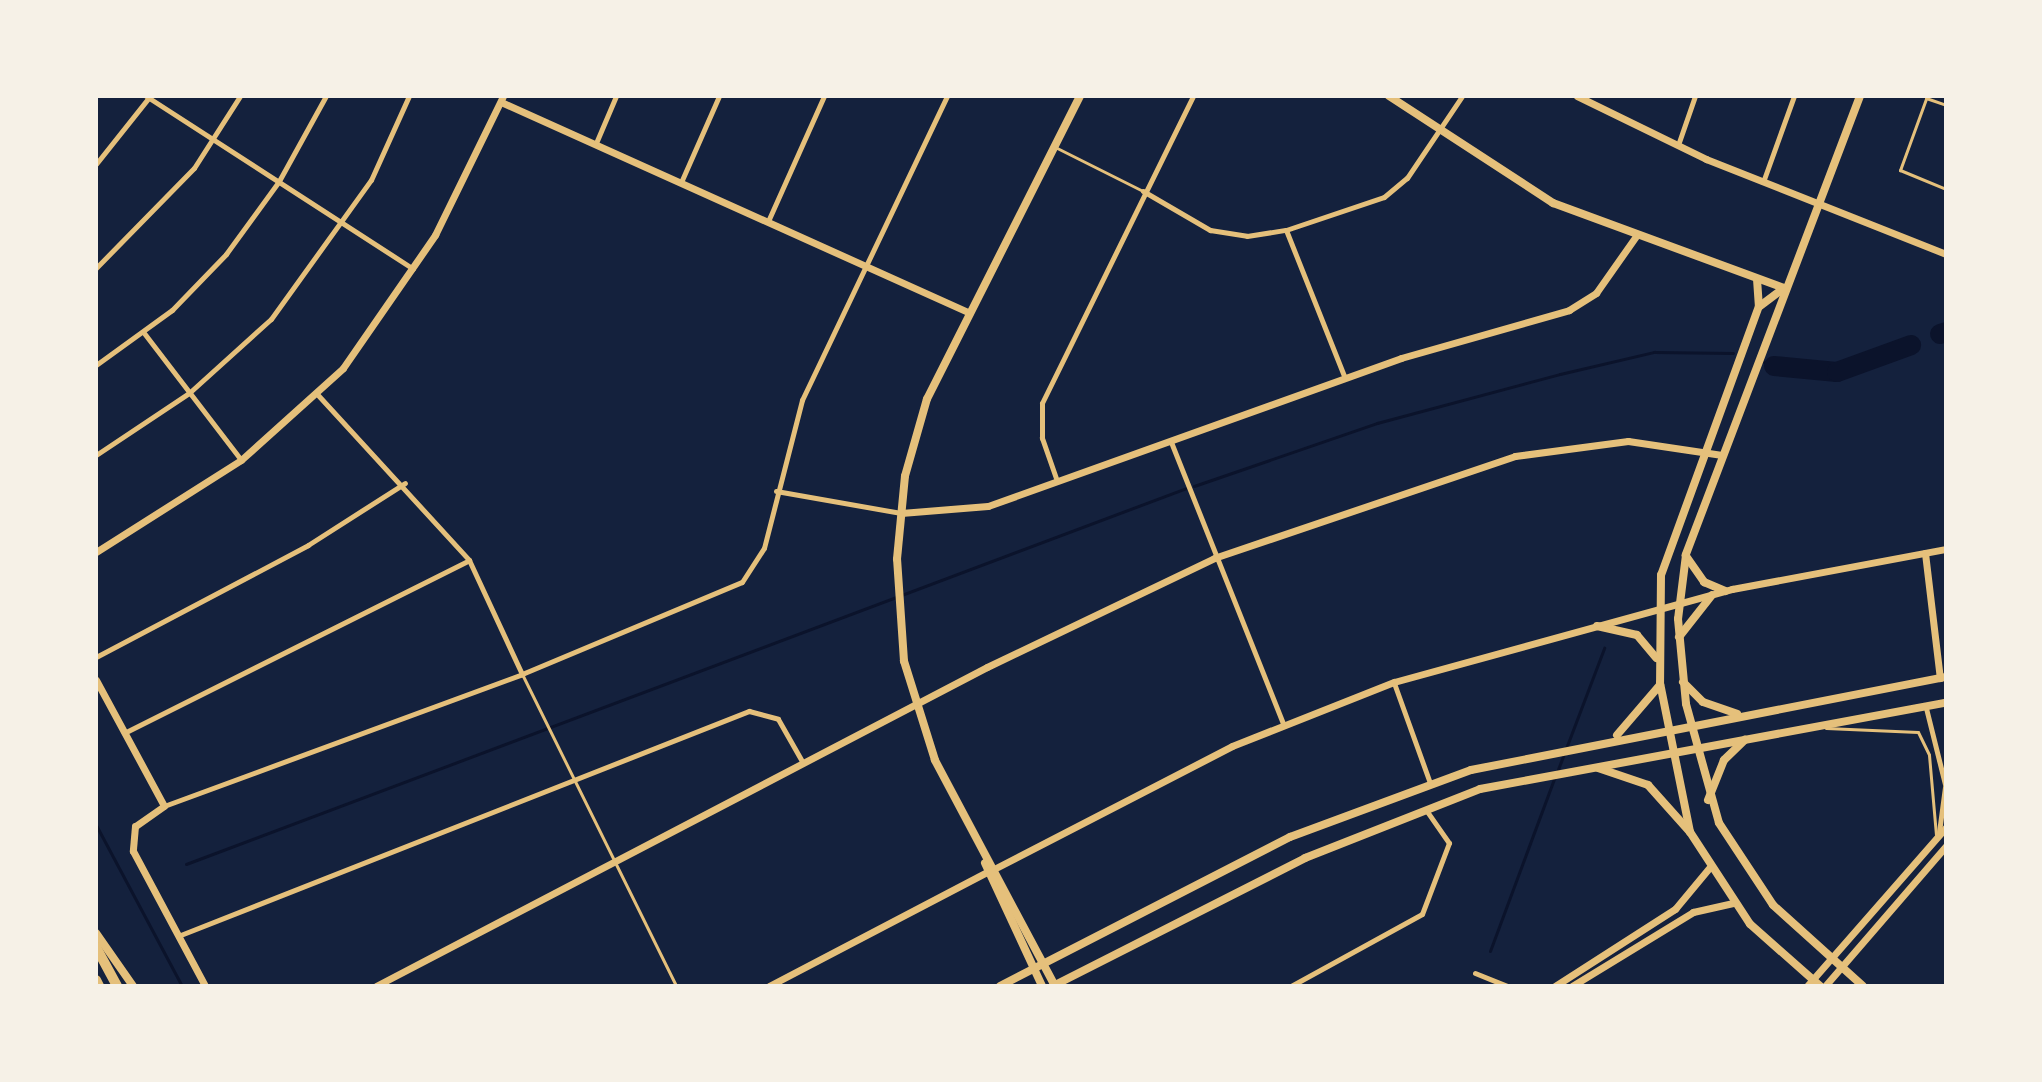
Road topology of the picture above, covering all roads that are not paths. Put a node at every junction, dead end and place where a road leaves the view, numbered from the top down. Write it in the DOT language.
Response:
graph roads {
  1 [pos="240,96"];
  2 [pos="326,96"];
  3 [pos="409,96"];
  4 [pos="616,96"];
  5 [pos="719,96"];
  6 [pos="824,96"];
  7 [pos="947,96"];
  8 [pos="1080,96"];
  9 [pos="1193,96"];
  10 [pos="1389,96"];
  11 [pos="1462,96"];
  12 [pos="1577,96"];
  13 [pos="1695,96"];
  14 [pos="1794,96"];
  15 [pos="1860,96"];
  16 [pos="149,97"];
  17 [pos="1927,97"];
  18 [pos="502,99"];
  19 [pos="1946,105"];
  20 [pos="1439,132"];
  21 [pos="214,140"];
  22 [pos="596,143"];
  23 [pos="1677,146"];
  24 [pos="1054,147"];
  25 [pos="96,164"];
  26 [pos="682,180"];
  27 [pos="279,181"];
  28 [pos="1762,182"];
  29 [pos="1946,189"];
  30 [pos="1143,191"];
  31 [pos="1818,204"];
  32 [pos="769,219"];
  33 [pos="343,223"];
  34 [pos="1286,230"];
  35 [pos="1636,236"];
  36 [pos="1946,254"];
  37 [pos="864,262"];
  38 [pos="96,268"];
  39 [pos="413,269"];
  40 [pos="1757,279"];
  41 [pos="1784,288"];
  42 [pos="1759,306"];
  43 [pos="970,313"];
  44 [pos="144,333"];
  45 [pos="96,365"];
  46 [pos="1345,378"];
  47 [pos="189,393"];
  48 [pos="317,394"];
  49 [pos="1171,442"];
  50 [pos="1704,451"];
  51 [pos="96,455"];
  52 [pos="1722,455"];
  53 [pos="241,460"];
  54 [pos="1057,482"];
  55 [pos="405,483"];
  56 [pos="776,491"];
  57 [pos="901,513"];
  58 [pos="1946,549"];
  59 [pos="96,552"];
  60 [pos="1925,553"];
  61 [pos="1686,555"];
  62 [pos="1214,558"];
  63 [pos="469,560"];
  64 [pos="1725,591"];
  65 [pos="1712,595"];
  66 [pos="1678,604"];
  67 [pos="1656,610"];
  68 [pos="1597,626"];
  69 [pos="1678,638"];
  70 [pos="96,657"];
  71 [pos="1658,662"];
  72 [pos="522,674"];
  73 [pos="1943,678"];
  74 [pos="96,680"];
  75 [pos="1394,682"];
  76 [pos="1683,682"];
  77 [pos="1660,685"];
  78 [pos="1946,703"];
  79 [pos="916,704"];
  80 [pos="1926,707"];
  81 [pos="1742,715"];
  82 [pos="1689,723"];
  83 [pos="1283,724"];
  84 [pos="1819,725"];
  85 [pos="1667,728"];
  86 [pos="124,733"];
  87 [pos="1614,737"];
  88 [pos="1745,740"];
  89 [pos="1695,748"];
  90 [pos="1670,753"];
  91 [pos="803,763"];
  92 [pos="1585,766"];
  93 [pos="571,780"];
  94 [pos="1430,783"];
  95 [pos="1946,787"];
  96 [pos="1708,800"];
  97 [pos="164,806"];
  98 [pos="1425,809"];
  99 [pos="1946,827"];
  100 [pos="1690,832"];
  101 [pos="1936,838"];
  102 [pos="1946,846"];
  103 [pos="614,862"];
  104 [pos="987,868"];
  105 [pos="1709,868"];
  106 [pos="1733,903"];
  107 [pos="96,933"];
  108 [pos="178,936"];
  109 [pos="96,947"];
  110 [pos="1829,961"];
  111 [pos="1043,963"];
  112 [pos="1032,969"];
  113 [pos="1839,969"];
  114 [pos="1475,973"];
  115 [pos="96,980"];
  116 [pos="118,984"];
  117 [pos="1816,985"];
  118 [pos="99,986"];
  119 [pos="133,986"];
  120 [pos="205,986"];
  121 [pos="376,986"];
  122 [pos="676,986"];
  123 [pos="769,986"];
  124 [pos="1000,986"];
  125 [pos="1042,986"];
  126 [pos="1054,986"];
  127 [pos="1291,986"];
  128 [pos="1508,986"];
  129 [pos="1555,986"];
  130 [pos="1572,986"];
  131 [pos="1863,986"];
  1 -- 21 [label="street"];
  2 -- 27 [label="street"];
  3 -- 33 [label="street"];
  4 -- 22 [label="street"];
  5 -- 26 [label="street"];
  6 -- 32 [label="street"];
  7 -- 37 [label="street"];
  8 -- 24 [label="main road"];
  9 -- 30 [label="street"];
  10 -- 20 [label="main road"];
  11 -- 20 [label="street"];
  12 -- 23 [label="street"];
  13 -- 23 [label="street"];
  14 -- 28 [label="street"];
  15 -- 31 [label="main road"];
  16 -- 21 [label="street"];
  16 -- 25 [label="street"];
  17 -- 19 [label="lane"];
  17 -- 29 [label="lane"];
  18 -- 22 [label="street"];
  18 -- 39 [label="street"];
  20 -- 34 [label="street"];
  20 -- 35 [label="main road"];
  21 -- 27 [label="street"];
  21 -- 38 [label="street"];
  22 -- 26 [label="street"];
  23 -- 28 [label="street"];
  24 -- 30 [label="lane"];
  24 -- 43 [label="main road"];
  26 -- 32 [label="street"];
  27 -- 33 [label="street"];
  27 -- 44 [label="street"];
  28 -- 31 [label="street"];
  30 -- 34 [label="street"];
  30 -- 54 [label="street"];
  31 -- 36 [label="street"];
  31 -- 41 [label="main road"];
  32 -- 37 [label="street"];
  33 -- 39 [label="street"];
  33 -- 47 [label="street"];
  34 -- 46 [label="street"];
  35 -- 40 [label="main road"];
  35 -- 46 [label="street"];
  37 -- 43 [label="street"];
  37 -- 56 [label="street"];
  39 -- 48 [label="street"];
  40 -- 41 [label="main road"];
  40 -- 42 [label="main road"];
  41 -- 42 [label="main road"];
  41 -- 52 [label="main road"];
  42 -- 50 [label="main road"];
  43 -- 57 [label="main road"];
  44 -- 45 [label="street"];
  44 -- 47 [label="street"];
  46 -- 49 [label="street"];
  47 -- 51 [label="street"];
  47 -- 53 [label="street"];
  48 -- 53 [label="street"];
  48 -- 55 [label="street"];
  49 -- 54 [label="street"];
  49 -- 62 [label="street"];
  50 -- 52 [label="street"];
  50 -- 62 [label="street"];
  50 -- 67 [label="main road"];
  52 -- 61 [label="main road"];
  53 -- 59 [label="street"];
  54 -- 57 [label="street"];
  55 -- 63 [label="street"];
  55 -- 70 [label="street"];
  56 -- 57 [label="street"];
  56 -- 72 [label="street"];
  57 -- 79 [label="main road"];
  58 -- 60 [label="street"];
  60 -- 64 [label="street"];
  60 -- 73 [label="street"];
  61 -- 64 [label="main road"];
  61 -- 66 [label="main road"];
  62 -- 79 [label="street"];
  62 -- 83 [label="street"];
  63 -- 72 [label="street"];
  63 -- 86 [label="street"];
  64 -- 65 [label="street"];
  65 -- 66 [label="street"];
  65 -- 69 [label="main road"];
  66 -- 67 [label="street"];
  66 -- 69 [label="main road"];
  67 -- 68 [label="street"];
  67 -- 71 [label="main road"];
  68 -- 71 [label="main road"];
  68 -- 75 [label="street"];
  69 -- 76 [label="main road"];
  71 -- 77 [label="main road"];
  72 -- 93 [label="lane"];
  72 -- 97 [label="street"];
  73 -- 81 [label="main road"];
  74 -- 86 [label="street"];
  75 -- 83 [label="street"];
  75 -- 94 [label="street"];
  76 -- 81 [label="main road"];
  76 -- 82 [label="main road"];
  77 -- 85 [label="main road"];
  77 -- 87 [label="main road"];
  78 -- 80 [label="main road"];
  79 -- 91 [label="street"];
  79 -- 104 [label="main road"];
  80 -- 84 [label="main road"];
  80 -- 95 [label="street"];
  81 -- 82 [label="main road"];
  82 -- 85 [label="main road"];
  82 -- 89 [label="main road"];
  83 -- 104 [label="street"];
  84 -- 88 [label="main road"];
  84 -- 101 [label="lane"];
  85 -- 87 [label="main road"];
  85 -- 90 [label="main road"];
  86 -- 97 [label="street"];
  87 -- 94 [label="main road"];
  88 -- 89 [label="main road"];
  88 -- 96 [label="main road"];
  89 -- 90 [label="main road"];
  89 -- 96 [label="main road"];
  90 -- 92 [label="main road"];
  90 -- 100 [label="main road"];
  91 -- 93 [label="street"];
  91 -- 103 [label="street"];
  92 -- 98 [label="main road"];
  92 -- 100 [label="main road"];
  93 -- 103 [label="lane"];
  93 -- 108 [label="street"];
  94 -- 111 [label="main road"];
  95 -- 101 [label="street"];
  96 -- 110 [label="main road"];
  97 -- 108 [label="street"];
  98 -- 126 [label="main road"];
  98 -- 127 [label="street"];
  99 -- 101 [label="street"];
  100 -- 105 [label="main road"];
  101 -- 110 [label="street"];
  102 -- 113 [label="street"];
  103 -- 121 [label="street"];
  103 -- 122 [label="lane"];
  104 -- 111 [label="main road"];
  104 -- 112 [label="main road"];
  104 -- 123 [label="street"];
  105 -- 106 [label="main road"];
  105 -- 129 [label="street"];
  106 -- 117 [label="main road"];
  106 -- 130 [label="street"];
  107 -- 116 [label="main road"];
  107 -- 119 [label="main road"];
  108 -- 120 [label="street"];
  109 -- 116 [label="highway"];
  110 -- 113 [label="main road"];
  110 -- 117 [label="street"];
  111 -- 112 [label="main road"];
  111 -- 126 [label="main road"];
  112 -- 124 [label="main road"];
  112 -- 125 [label="main road"];
  113 -- 117 [label="street"];
  113 -- 131 [label="main road"];
  114 -- 128 [label="street"];
  115 -- 118 [label="highway"];
}
